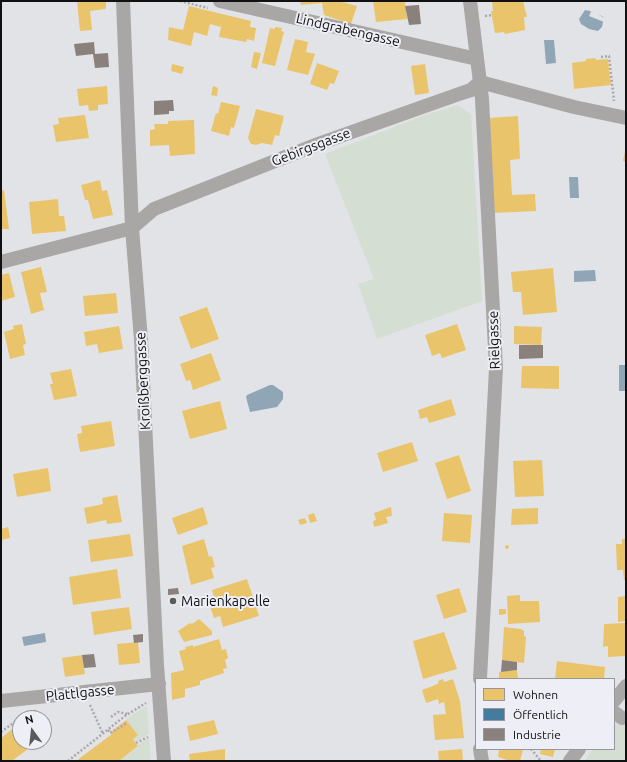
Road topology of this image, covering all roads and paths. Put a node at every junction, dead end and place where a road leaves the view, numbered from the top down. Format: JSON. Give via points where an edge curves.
{"nodes":[{"id":1,"x":123,"y":1,"type":"edge"},
{"id":2,"x":180,"y":1,"type":"edge"},
{"id":3,"x":470,"y":1,"type":"edge"},
{"id":4,"x":218,"y":5,"type":"edge"},
{"id":5,"x":601,"y":57,"type":"dead end"},
{"id":6,"x":476,"y":59,"type":"junction"},
{"id":7,"x":480,"y":82,"type":"junction"},
{"id":8,"x":613,"y":105,"type":"dead end"},
{"id":9,"x":626,"y":118,"type":"edge"},
{"id":10,"x":132,"y":228,"type":"junction"},
{"id":11,"x":1,"y":262,"type":"edge"},
{"id":12,"x":480,"y":678,"type":"edge"},
{"id":13,"x":159,"y":684,"type":"junction"},
{"id":14,"x":626,"y":686,"type":"edge"},
{"id":15,"x":88,"y":700,"type":"dead end"},
{"id":16,"x":615,"y":700,"type":"edge"},
{"id":17,"x":1,"y":701,"type":"edge"},
{"id":18,"x":148,"y":702,"type":"dead end"},
{"id":19,"x":129,"y":714,"type":"junction"},
{"id":20,"x":111,"y":716,"type":"dead end"},
{"id":21,"x":127,"y":723,"type":"dead end"},
{"id":22,"x":12,"y":724,"type":"edge"},
{"id":23,"x":108,"y":730,"type":"junction"},
{"id":24,"x":1,"y":732,"type":"edge"},
{"id":25,"x":103,"y":734,"type":"junction"},
{"id":26,"x":151,"y":736,"type":"dead end"},
{"id":27,"x":136,"y":743,"type":"dead end"},
{"id":28,"x":480,"y":750,"type":"edge"},
{"id":29,"x":532,"y":750,"type":"edge"},
{"id":30,"x":578,"y":750,"type":"edge"},
{"id":31,"x":68,"y":761,"type":"edge"},
{"id":32,"x":164,"y":761,"type":"edge"},
{"id":33,"x":482,"y":761,"type":"edge"},
{"id":34,"x":541,"y":761,"type":"edge"},
{"id":35,"x":570,"y":761,"type":"edge"}],
"edges":[{"from":1,"to":10,"type":"street","name":"Kroißberggasse"},
{"from":2,"to":4,"type":"path"},
{"from":3,"to":6,"type":"street","name":"Rielgasse"},
{"from":4,"to":6,"type":"street","name":"Lindgrabengasse"},
{"from":5,"to":8,"type":"path","via":[[609,56]]},
{"from":6,"to":7,"type":"street","name":"Rielgasse"},
{"from":7,"to":9,"type":"street"},
{"from":7,"to":10,"type":"street","name":"Gebirgsgasse","via":[[471,90],[318,144],[154,210]]},
{"from":7,"to":12,"type":"street","name":"Rielgasse","via":[[496,368]]},
{"from":10,"to":11,"type":"street","name":"Gebirgsgasse"},
{"from":10,"to":13,"type":"street","name":"Kroißberggasse","via":[[141,340]]},
{"from":13,"to":17,"type":"street","name":"Plattlgasse"},
{"from":13,"to":32,"type":"street","name":"Kroißberggasse"},
{"from":14,"to":16,"type":"street"},
{"from":15,"to":25,"type":"path"},
{"from":18,"to":19,"type":"path"},
{"from":19,"to":20,"type":"path","via":[[118,712]]},
{"from":19,"to":23,"type":"path"},
{"from":21,"to":23,"type":"path","via":[[110,734]]},
{"from":22,"to":24,"type":"path"},
{"from":23,"to":25,"type":"path"},
{"from":25,"to":31,"type":"path"},
{"from":26,"to":27,"type":"path"},
{"from":28,"to":33,"type":"street"},
{"from":29,"to":34,"type":"path"},
{"from":30,"to":35,"type":"street"}]}
